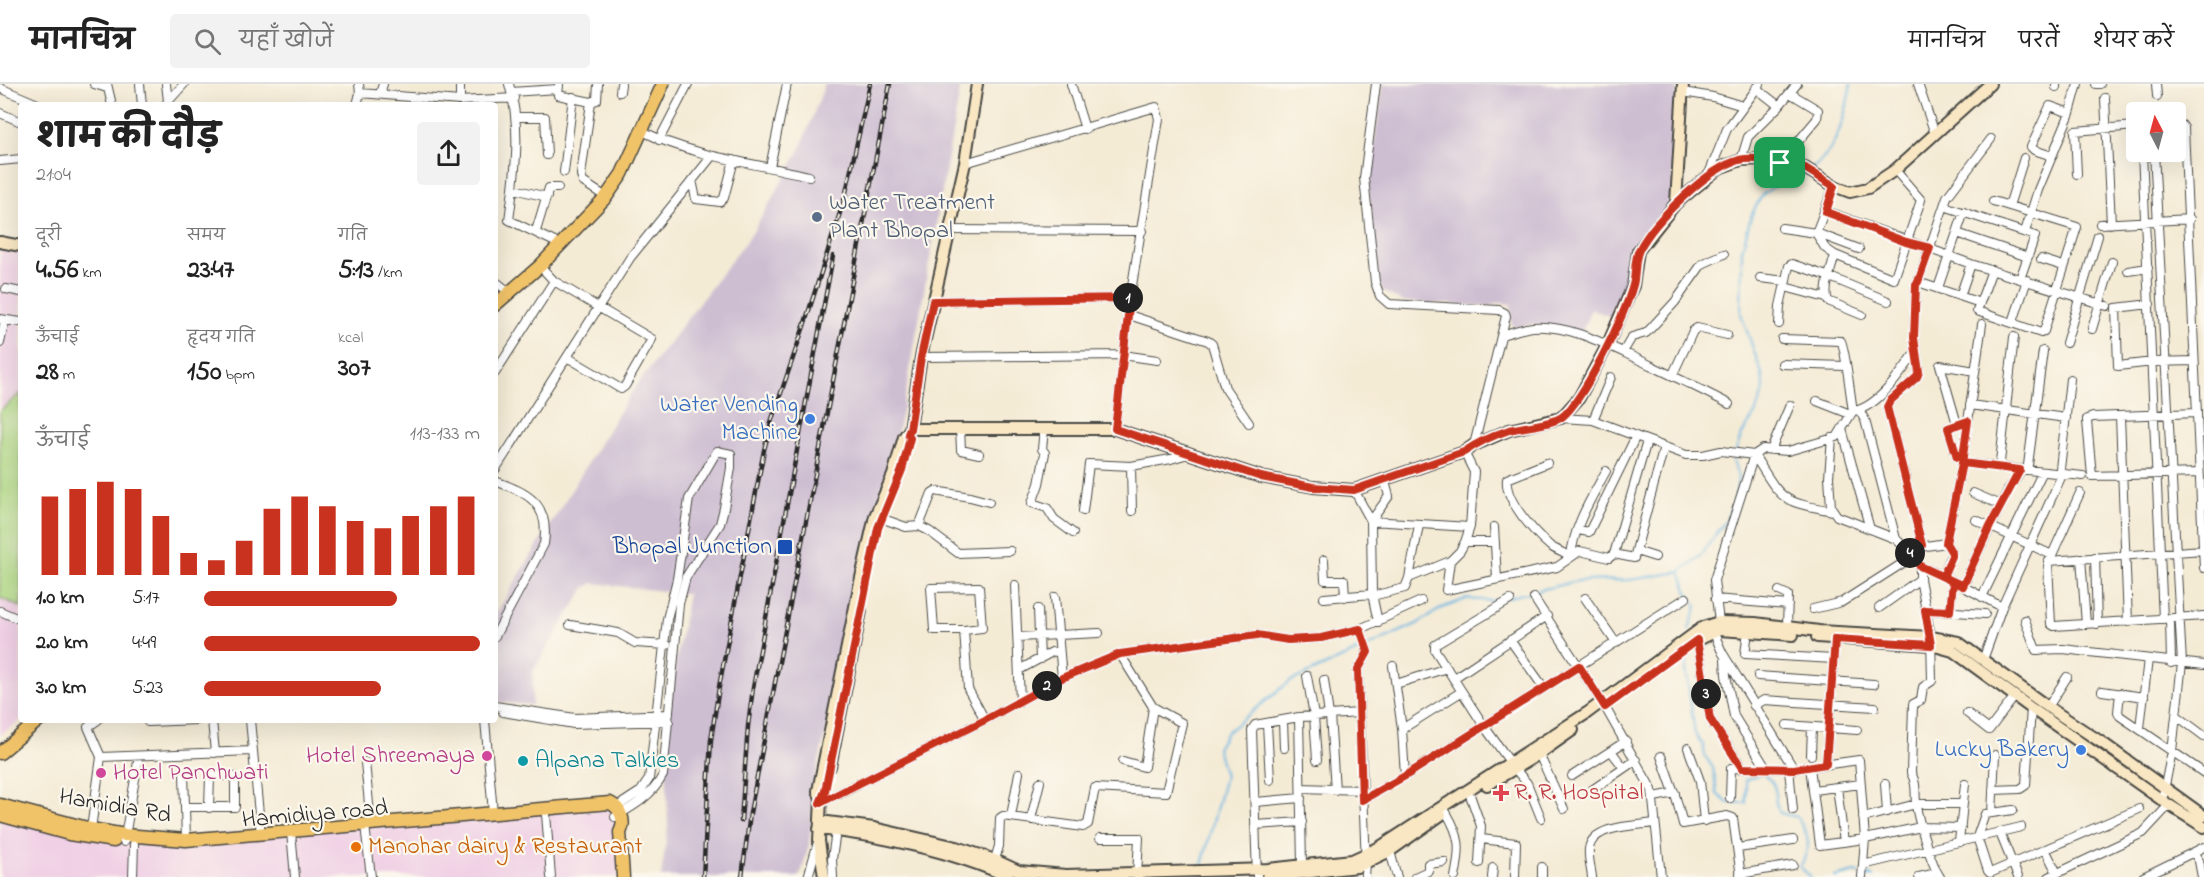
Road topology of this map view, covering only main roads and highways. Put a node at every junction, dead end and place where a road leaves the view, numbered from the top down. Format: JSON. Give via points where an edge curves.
{"nodes":[{"id":1,"x":663,"y":84,"type":"edge"},
{"id":2,"x":976,"y":84,"type":"edge"},
{"id":3,"x":1985,"y":86,"type":"edge"},
{"id":4,"x":1683,"y":88,"type":"edge"},
{"id":5,"x":1676,"y":203,"type":"junction"},
{"id":6,"x":0,"y":242,"type":"edge"},
{"id":7,"x":18,"y":245,"type":"edge"},
{"id":8,"x":0,"y":248,"type":"edge"},
{"id":9,"x":18,"y":251,"type":"edge"},
{"id":10,"x":498,"y":302,"type":"edge"},
{"id":11,"x":909,"y":431,"type":"junction"},
{"id":12,"x":1716,"y":626,"type":"junction"},
{"id":13,"x":1931,"y":641,"type":"junction"},
{"id":14,"x":2034,"y":704,"type":"junction"},
{"id":15,"x":1604,"y":705,"type":"junction"},
{"id":16,"x":35,"y":723,"type":"edge"},
{"id":17,"x":0,"y":753,"type":"edge"},
{"id":18,"x":1513,"y":766,"type":"junction"},
{"id":19,"x":2166,"y":798,"type":"junction"},
{"id":20,"x":0,"y":805,"type":"edge"},
{"id":21,"x":616,"y":812,"type":"junction"},
{"id":22,"x":0,"y":815,"type":"edge"},
{"id":23,"x":2204,"y":816,"type":"edge"},
{"id":24,"x":493,"y":817,"type":"junction"},
{"id":25,"x":2204,"y":827,"type":"edge"},
{"id":26,"x":819,"y":830,"type":"junction"},
{"id":27,"x":874,"y":833,"type":"junction"},
{"id":28,"x":291,"y":835,"type":"junction"},
{"id":29,"x":128,"y":840,"type":"junction"},
{"id":30,"x":1366,"y":859,"type":"junction"},
{"id":31,"x":994,"y":864,"type":"junction"},
{"id":32,"x":1257,"y":873,"type":"edge"},
{"id":33,"x":1137,"y":875,"type":"edge"},
{"id":34,"x":623,"y":877,"type":"edge"},
{"id":35,"x":824,"y":877,"type":"edge"},
{"id":36,"x":1009,"y":877,"type":"edge"},
{"id":37,"x":1267,"y":877,"type":"edge"}],
"edges":[{"from":1,"to":10,"type":"main road","via":[[622,174],[606,196],[561,246]]},
{"from":2,"to":11,"type":"main road","via":[[965,163],[921,357]]},
{"from":3,"to":5,"type":"main road","via":[[1895,170],[1868,188],[1850,192],[1805,168],[1762,159],[1740,160],[1719,168]]},
{"from":4,"to":5,"type":"main road"},
{"from":5,"to":11,"type":"main road","via":[[1638,251],[1633,286],[1608,344],[1579,398],[1561,418],[1509,430],[1464,452],[1354,490],[1261,477],[1115,429]]},
{"from":6,"to":7,"type":"main road"},
{"from":8,"to":9,"type":"main road"},
{"from":11,"to":26,"type":"main road","via":[[902,470],[878,517],[859,604],[854,655],[820,800]]},
{"from":12,"to":13,"type":"main road","via":[[1787,627]]},
{"from":12,"to":13,"type":"main road","via":[[1835,639]]},
{"from":12,"to":15,"type":"main road"},
{"from":12,"to":15,"type":"main road","via":[[1697,631]]},
{"from":13,"to":14,"type":"main road","via":[[1953,651],[2015,696]]},
{"from":13,"to":14,"type":"main road","via":[[1958,642]]},
{"from":14,"to":19,"type":"main road"},
{"from":14,"to":19,"type":"main road","via":[[2048,707],[2104,744]]},
{"from":15,"to":18,"type":"main road"},
{"from":15,"to":18,"type":"main road","via":[[1539,754]]},
{"from":16,"to":17,"type":"main road"},
{"from":18,"to":30,"type":"main road"},
{"from":18,"to":30,"type":"main road","via":[[1390,851]]},
{"from":19,"to":23,"type":"main road"},
{"from":19,"to":25,"type":"main road"},
{"from":20,"to":29,"type":"main road","name":"Hamidia Rd"},
{"from":21,"to":24,"type":"main road","name":"Hamidiya road","via":[[603,809]]},
{"from":21,"to":24,"type":"main road","via":[[610,803],[604,802]]},
{"from":21,"to":34,"type":"main road"},
{"from":22,"to":29,"type":"main road","name":"Hamidiya road","via":[[69,834]]},
{"from":24,"to":28,"type":"main road","name":"Hamidiya road"},
{"from":26,"to":27,"type":"main road"},
{"from":26,"to":27,"type":"main road"},
{"from":26,"to":35,"type":"main road"},
{"from":27,"to":31,"type":"main road"},
{"from":28,"to":29,"type":"main road","name":"Hamidia Rd"},
{"from":28,"to":29,"type":"main road","name":"Hamidiya road","via":[[179,845]]},
{"from":30,"to":32,"type":"main road"},
{"from":30,"to":37,"type":"main road","via":[[1344,869]]},
{"from":31,"to":33,"type":"main road","via":[[1029,873]]},
{"from":31,"to":36,"type":"main road"},
{"from":32,"to":33,"type":"main road"}]}
